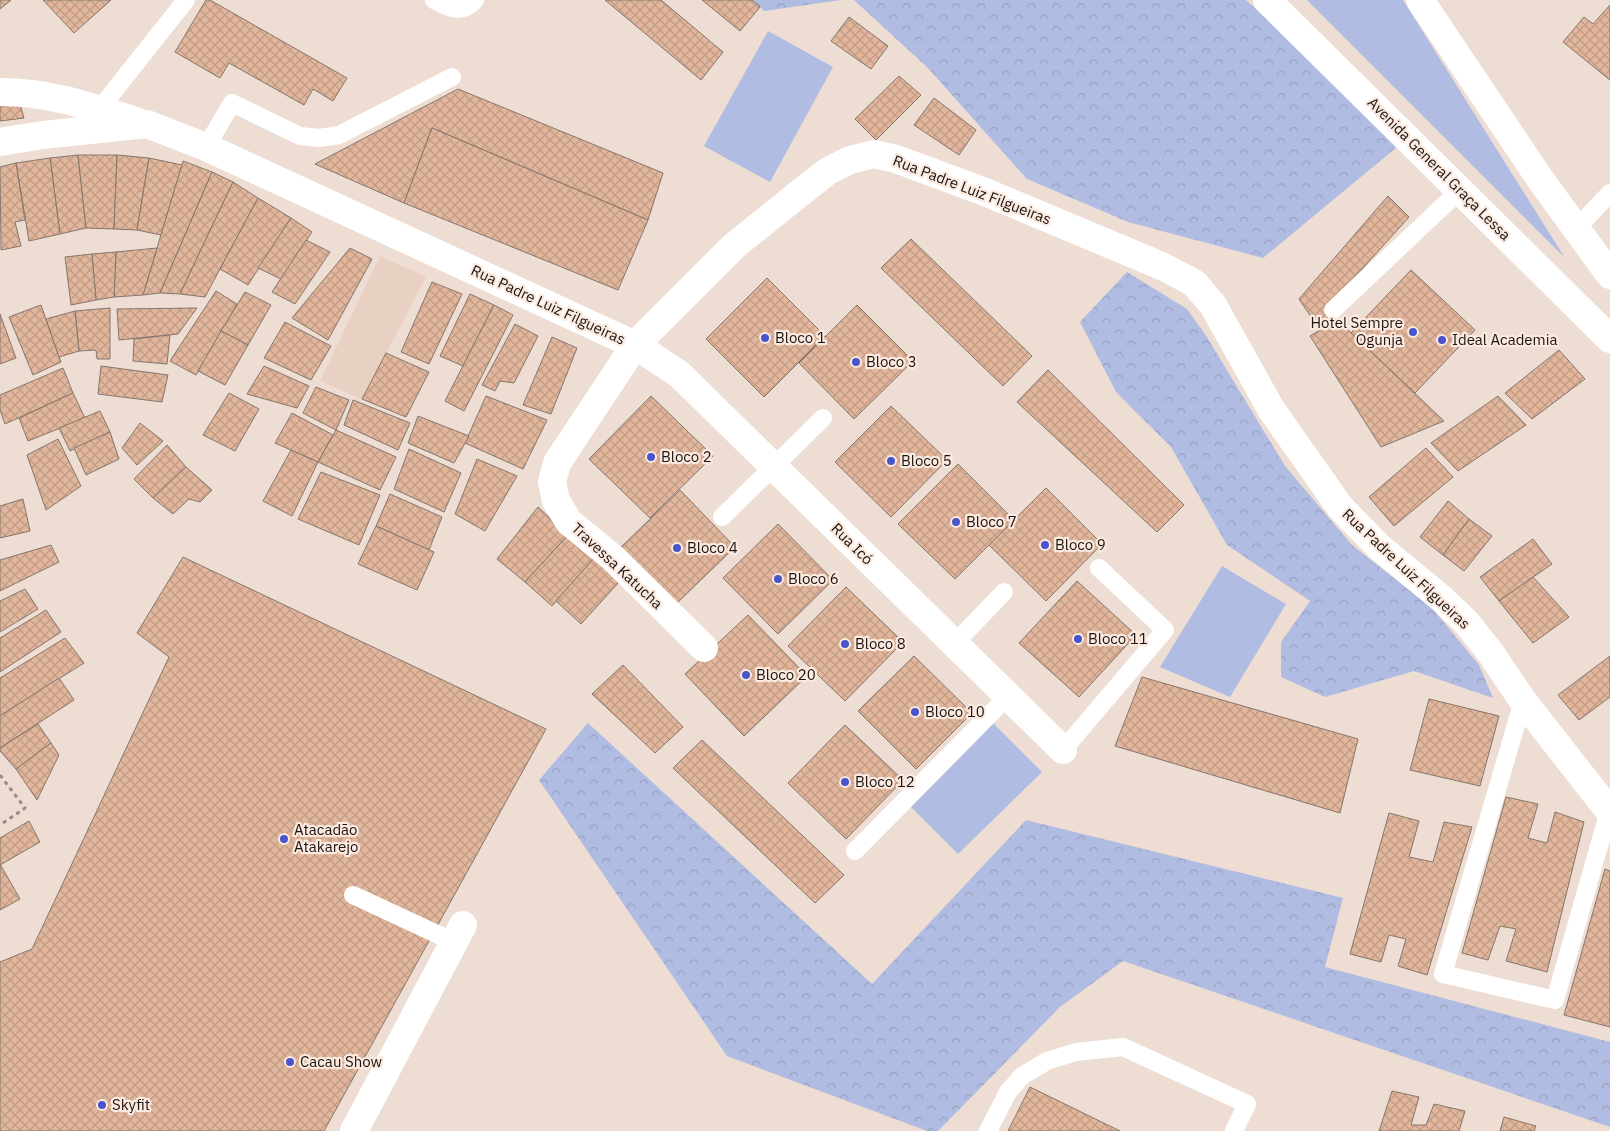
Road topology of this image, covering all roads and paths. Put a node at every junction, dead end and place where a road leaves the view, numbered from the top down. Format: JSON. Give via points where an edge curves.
{"nodes":[{"id":1,"x":186,"y":0,"type":"edge"},
{"id":2,"x":434,"y":0,"type":"edge"},
{"id":3,"x":475,"y":0,"type":"edge"},
{"id":4,"x":1267,"y":0,"type":"edge"},
{"id":5,"x":1420,"y":0,"type":"edge"},
{"id":6,"x":452,"y":77,"type":"dead end"},
{"id":7,"x":0,"y":92,"type":"edge"},
{"id":8,"x":91,"y":120,"type":"junction"},
{"id":9,"x":0,"y":142,"type":"edge"},
{"id":10,"x":206,"y":148,"type":"junction"},
{"id":11,"x":1460,"y":190,"type":"junction"},
{"id":12,"x":1610,"y":193,"type":"edge"},
{"id":13,"x":1576,"y":230,"type":"junction"},
{"id":14,"x":1610,"y":275,"type":"edge"},
{"id":15,"x":1333,"y":310,"type":"dead end"},
{"id":16,"x":1610,"y":340,"type":"edge"},
{"id":17,"x":635,"y":345,"type":"junction"},
{"id":18,"x":823,"y":418,"type":"dead end"},
{"id":19,"x":774,"y":466,"type":"junction"},
{"id":20,"x":722,"y":517,"type":"dead end"},
{"id":21,"x":1099,"y":568,"type":"dead end"},
{"id":22,"x":1004,"y":592,"type":"dead end"},
{"id":23,"x":954,"y":644,"type":"junction"},
{"id":24,"x":704,"y":648,"type":"dead end"},
{"id":25,"x":1007,"y":697,"type":"junction"},
{"id":26,"x":1523,"y":701,"type":"junction"},
{"id":27,"x":1063,"y":750,"type":"joint"},
{"id":28,"x":0,"y":775,"type":"edge"},
{"id":29,"x":1609,"y":811,"type":"edge"},
{"id":30,"x":0,"y":825,"type":"edge"},
{"id":31,"x":855,"y":851,"type":"dead end"},
{"id":32,"x":354,"y":895,"type":"dead end"},
{"id":33,"x":458,"y":933,"type":"joint"},
{"id":34,"x":355,"y":1131,"type":"edge"},
{"id":35,"x":988,"y":1131,"type":"edge"},
{"id":36,"x":1234,"y":1131,"type":"edge"}],
"edges":[{"from":1,"to":8,"type":"lane"},
{"from":2,"to":3,"type":"lane","via":[[461,10]]},
{"from":4,"to":11,"type":"street","name":"Avenida General Graça Lessa"},
{"from":5,"to":13,"type":"street"},
{"from":6,"to":10,"type":"lane","via":[[339,135],[319,138],[300,136],[232,103]]},
{"from":7,"to":8,"type":"street","via":[[52,96]]},
{"from":8,"to":9,"type":"street","name":"Rua Padre Luiz Filgueiras"},
{"from":8,"to":10,"type":"street","name":"Rua Padre Luiz Filgueiras","via":[[147,124]]},
{"from":10,"to":17,"type":"street","name":"Rua Padre Luiz Filgueiras"},
{"from":11,"to":15,"type":"lane"},
{"from":11,"to":16,"type":"street","name":"Avenida General Graça Lessa"},
{"from":12,"to":13,"type":"lane"},
{"from":13,"to":14,"type":"street"},
{"from":17,"to":19,"type":"street","name":"Rua Icó","via":[[679,374]]},
{"from":17,"to":24,"type":"street","name":"Travessa Katucha","via":[[557,463],[552,482],[556,502],[569,522],[613,558]]},
{"from":17,"to":26,"type":"street","name":"Rua Padre Luiz Filgueiras","via":[[734,246],[821,176],[850,160],[874,154],[896,159],[985,192],[1194,283],[1214,305],[1271,409],[1340,507],[1379,547],[1466,622]]},
{"from":18,"to":19,"type":"lane"},
{"from":19,"to":20,"type":"lane"},
{"from":19,"to":23,"type":"street","name":"Rua Icó"},
{"from":21,"to":27,"type":"lane","via":[[1165,630]]},
{"from":22,"to":23,"type":"lane"},
{"from":23,"to":25,"type":"street","name":"Rua Icó"},
{"from":25,"to":27,"type":"street","name":"Rua Icó"},
{"from":25,"to":31,"type":"lane"},
{"from":26,"to":29,"type":"street","name":"Rua Padre Luiz Filgueiras"},
{"from":26,"to":29,"type":"lane","via":[[1443,974],[1555,1000]]},
{"from":28,"to":30,"type":"path","via":[[25,808]]},
{"from":32,"to":33,"type":"lane"},
{"from":33,"to":34,"type":"street"},
{"from":35,"to":36,"type":"lane","via":[[1008,1092],[1022,1076],[1047,1061],[1076,1052],[1123,1047],[1247,1104]]}]}
